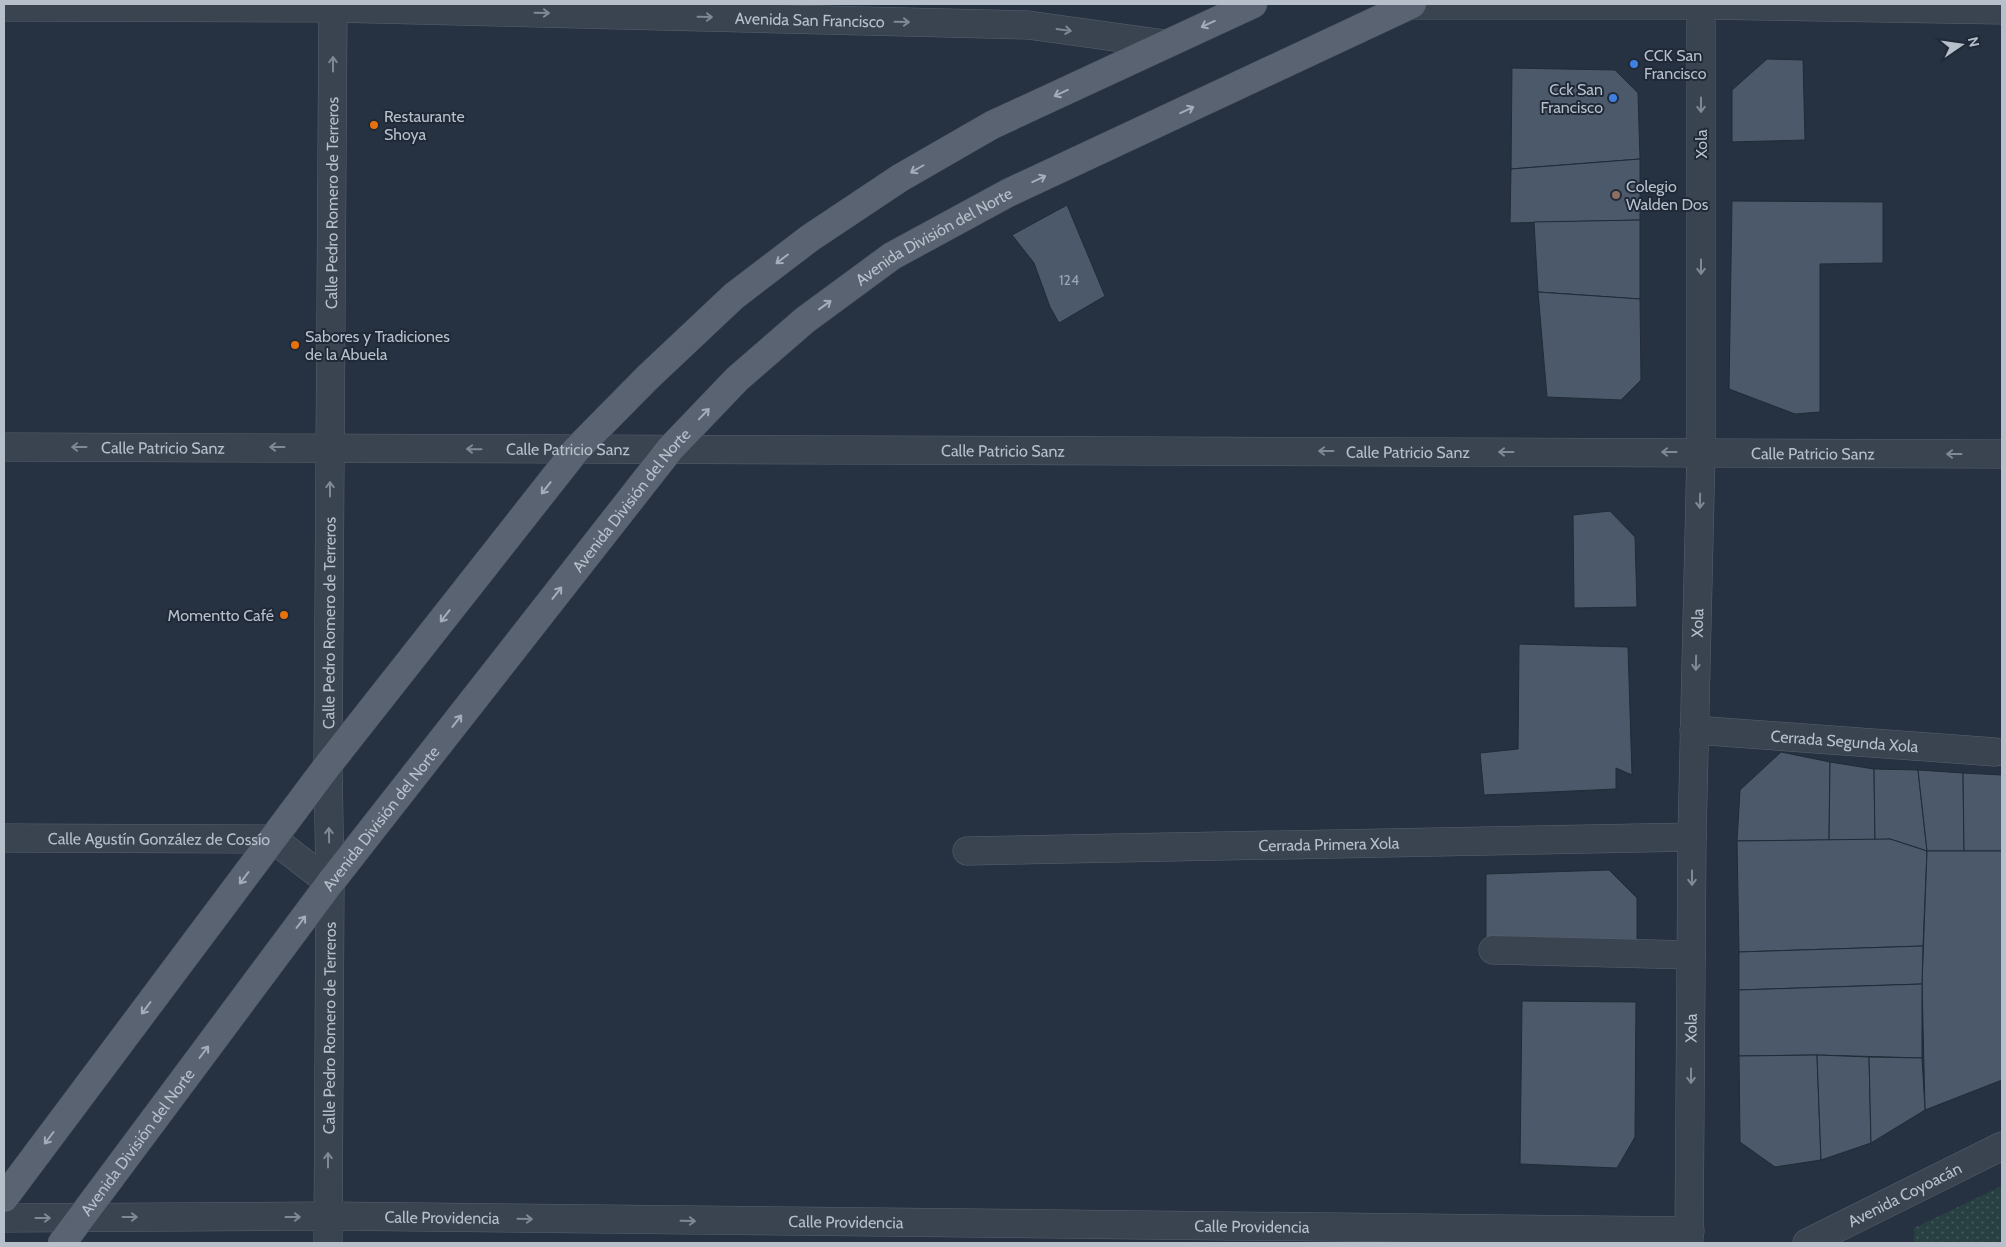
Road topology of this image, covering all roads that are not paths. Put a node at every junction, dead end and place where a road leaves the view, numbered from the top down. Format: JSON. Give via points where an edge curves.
{"nodes":[{"id":1,"x":1252,"y":4,"type":"edge"},
{"id":2,"x":1411,"y":4,"type":"edge"},
{"id":3,"x":1701,"y":4,"type":"edge"},
{"id":4,"x":333,"y":6,"type":"edge"},
{"id":5,"x":4,"y":7,"type":"edge"},
{"id":6,"x":2002,"y":10,"type":"edge"},
{"id":7,"x":1165,"y":44,"type":"junction"},
{"id":8,"x":4,"y":446,"type":"edge"},
{"id":9,"x":330,"y":447,"type":"junction"},
{"id":10,"x":670,"y":449,"type":"junction"},
{"id":11,"x":576,"y":450,"type":"junction"},
{"id":12,"x":1701,"y":452,"type":"junction"},
{"id":13,"x":2002,"y":454,"type":"edge"},
{"id":14,"x":1694,"y":730,"type":"junction"},
{"id":15,"x":1995,"y":752,"type":"dead end"},
{"id":16,"x":328,"y":765,"type":"junction"},
{"id":17,"x":1692,"y":837,"type":"junction"},
{"id":18,"x":4,"y":838,"type":"edge"},
{"id":19,"x":273,"y":839,"type":"junction"},
{"id":20,"x":967,"y":850,"type":"dead end"},
{"id":21,"x":330,"y":883,"type":"junction"},
{"id":22,"x":1493,"y":950,"type":"dead end"},
{"id":23,"x":1691,"y":955,"type":"junction"},
{"id":24,"x":2002,"y":1146,"type":"edge"},
{"id":25,"x":4,"y":1198,"type":"edge"},
{"id":26,"x":328,"y":1216,"type":"junction"},
{"id":27,"x":4,"y":1218,"type":"edge"},
{"id":28,"x":81,"y":1218,"type":"junction"},
{"id":29,"x":1476,"y":1237,"type":"edge"},
{"id":30,"x":1690,"y":1237,"type":"edge"},
{"id":31,"x":62,"y":1243,"type":"edge"},
{"id":32,"x":328,"y":1243,"type":"edge"},
{"id":33,"x":1807,"y":1243,"type":"edge"}],
"edges":[{"from":1,"to":7,"type":"main road","one_way":true},
{"from":2,"to":3,"type":"street"},
{"from":10,"to":2,"type":"main road","name":"Avenida División del Norte","one_way":true,"via":[[737,379],[805,320],[892,256],[1008,193]]},
{"from":3,"to":6,"type":"street"},
{"from":3,"to":12,"type":"street","name":"Xola","one_way":true},
{"from":4,"to":5,"type":"street","name":"Avenida San Francisco"},
{"from":4,"to":7,"type":"street","name":"Avenida San Francisco","one_way":true,"via":[[1028,25]]},
{"from":9,"to":4,"type":"street","name":"Calle Pedro Romero de Terreros","one_way":true},
{"from":7,"to":11,"type":"main road","one_way":true,"via":[[992,125],[900,178],[810,238],[734,296]]},
{"from":9,"to":8,"type":"street","name":"Calle Patricio Sanz","one_way":true},
{"from":11,"to":9,"type":"street","name":"Calle Patricio Sanz","one_way":true},
{"from":16,"to":9,"type":"street","name":"Calle Pedro Romero de Terreros","one_way":true},
{"from":10,"to":11,"type":"street","name":"Calle Patricio Sanz"},
{"from":12,"to":10,"type":"street","name":"Calle Patricio Sanz","one_way":true},
{"from":21,"to":10,"type":"main road","name":"Avenida División del Norte","one_way":true},
{"from":11,"to":16,"type":"main road","one_way":true},
{"from":13,"to":12,"type":"street","name":"Calle Patricio Sanz","one_way":true},
{"from":12,"to":14,"type":"street","name":"Xola","one_way":true},
{"from":14,"to":15,"type":"street","name":"Cerrada Segunda Xola"},
{"from":14,"to":17,"type":"street","name":"Xola"},
{"from":16,"to":19,"type":"main road"},
{"from":21,"to":16,"type":"street","name":"Calle Pedro Romero de Terreros","one_way":true},
{"from":17,"to":20,"type":"street","name":"Cerrada Primera Xola"},
{"from":17,"to":23,"type":"street","name":"Xola","one_way":true},
{"from":18,"to":19,"type":"street","name":"Calle Agustín González de Cossío"},
{"from":19,"to":21,"type":"street","name":"Calle Agustín González de Cossío"},
{"from":19,"to":25,"type":"main road","one_way":true},
{"from":26,"to":21,"type":"street","name":"Calle Pedro Romero de Terreros","one_way":true},
{"from":28,"to":21,"type":"main road","name":"Avenida División del Norte","one_way":true},
{"from":22,"to":23,"type":"street"},
{"from":23,"to":30,"type":"street","name":"Xola","one_way":true},
{"from":24,"to":33,"type":"street","name":"Avenida Coyoacán"},
{"from":28,"to":26,"type":"street","name":"Calle Providencia","one_way":true},
{"from":26,"to":29,"type":"street","name":"Calle Providencia","one_way":true},
{"from":26,"to":32,"type":"street","name":"Calle Pedro Romero de Terreros"},
{"from":27,"to":28,"type":"street","name":"Calle Providencia","one_way":true},
{"from":28,"to":31,"type":"main road","name":"Avenida División del Norte"},
{"from":29,"to":30,"type":"street","name":"Calle Providencia"}]}
